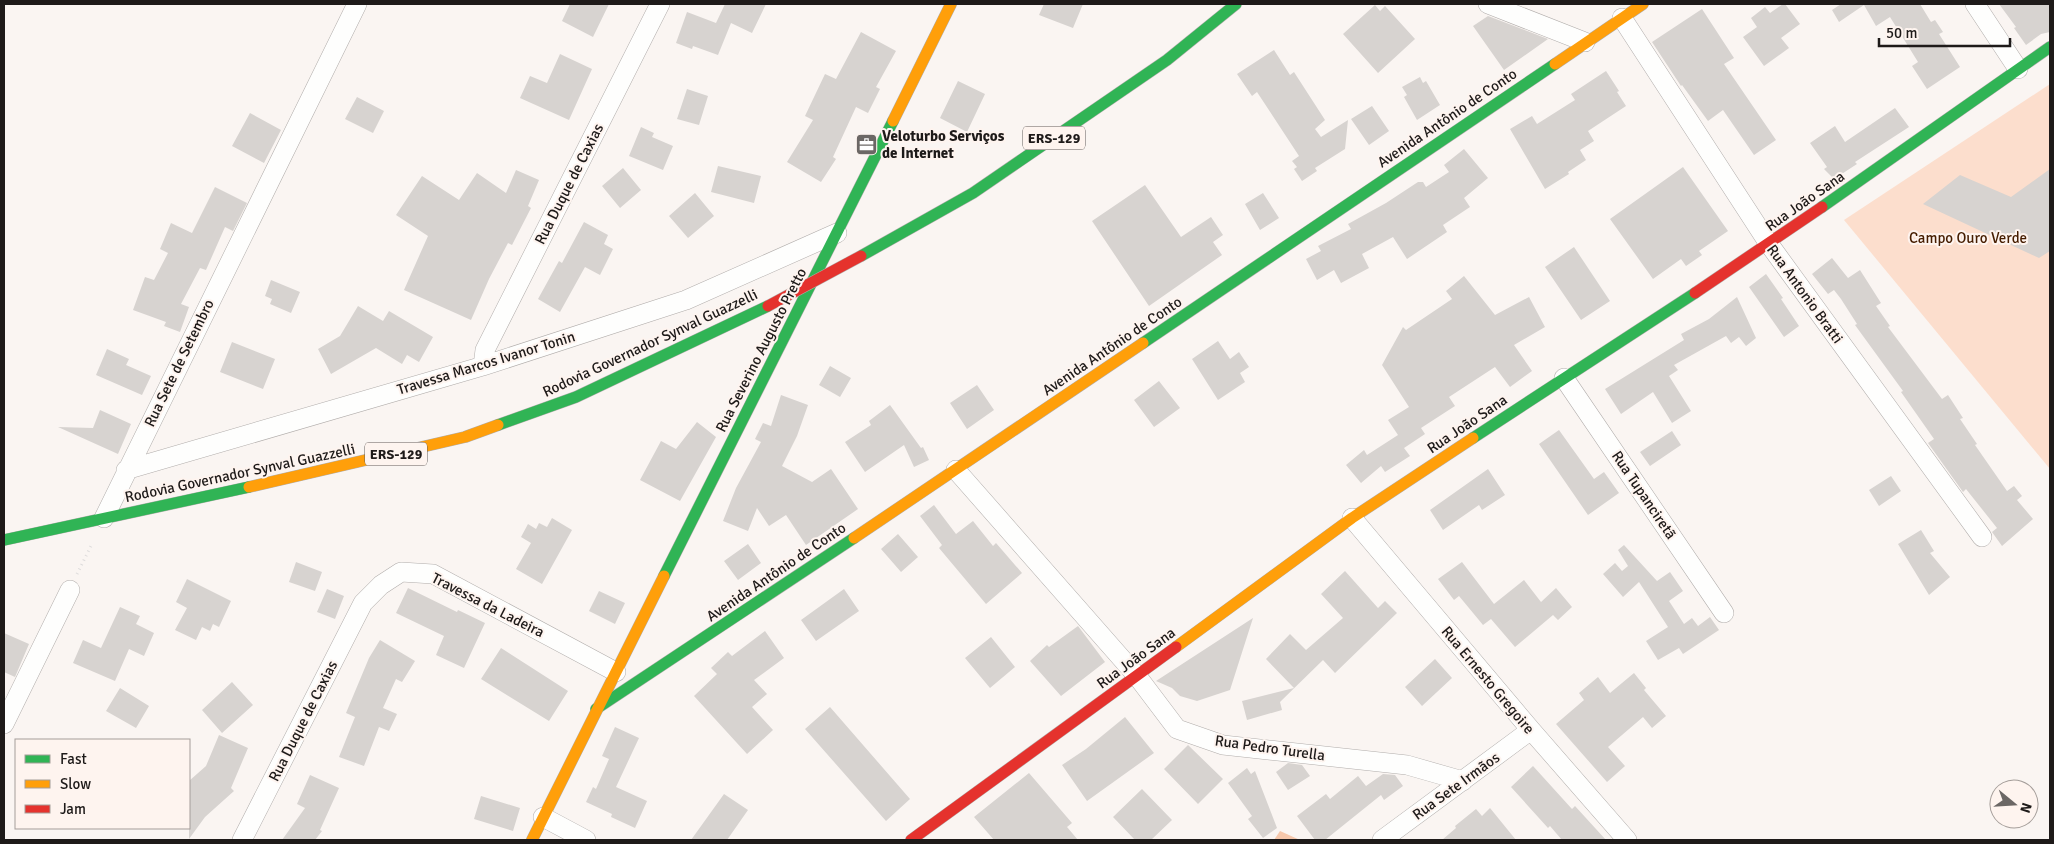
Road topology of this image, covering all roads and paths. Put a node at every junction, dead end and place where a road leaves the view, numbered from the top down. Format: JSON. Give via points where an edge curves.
{"nodes":[{"id":1,"x":357,"y":4,"type":"edge"},
{"id":2,"x":660,"y":4,"type":"edge"},
{"id":3,"x":951,"y":4,"type":"edge"},
{"id":4,"x":1236,"y":4,"type":"edge"},
{"id":5,"x":1488,"y":4,"type":"edge"},
{"id":6,"x":1643,"y":4,"type":"edge"},
{"id":7,"x":1975,"y":4,"type":"edge"},
{"id":8,"x":1622,"y":18,"type":"junction"},
{"id":9,"x":1585,"y":42,"type":"junction"},
{"id":10,"x":2050,"y":47,"type":"edge"},
{"id":11,"x":2018,"y":69,"type":"junction"},
{"id":12,"x":837,"y":233,"type":"junction"},
{"id":13,"x":1769,"y":244,"type":"junction"},
{"id":14,"x":483,"y":366,"type":"junction"},
{"id":15,"x":1564,"y":378,"type":"junction"},
{"id":16,"x":126,"y":470,"type":"junction"},
{"id":17,"x":956,"y":470,"type":"junction"},
{"id":18,"x":104,"y":518,"type":"junction"},
{"id":19,"x":1352,"y":518,"type":"junction"},
{"id":20,"x":1982,"y":537,"type":"dead end"},
{"id":21,"x":4,"y":540,"type":"edge"},
{"id":22,"x":70,"y":590,"type":"joint"},
{"id":23,"x":363,"y":603,"type":"joint"},
{"id":24,"x":1724,"y":613,"type":"dead end"},
{"id":25,"x":616,"y":672,"type":"junction"},
{"id":26,"x":1137,"y":676,"type":"junction"},
{"id":27,"x":596,"y":709,"type":"junction"},
{"id":28,"x":4,"y":724,"type":"edge"},
{"id":29,"x":1531,"y":730,"type":"junction"},
{"id":30,"x":1464,"y":781,"type":"junction"},
{"id":31,"x":543,"y":817,"type":"junction"},
{"id":32,"x":242,"y":840,"type":"edge"},
{"id":33,"x":532,"y":840,"type":"edge"},
{"id":34,"x":586,"y":840,"type":"edge"},
{"id":35,"x":911,"y":840,"type":"edge"},
{"id":36,"x":1382,"y":840,"type":"edge"},
{"id":37,"x":1627,"y":840,"type":"edge"}],
"edges":[{"from":1,"to":16,"type":"street","name":"Rua Sete de Setembro"},
{"from":2,"to":14,"type":"street","name":"Rua Duque de Caxias","via":[[485,350]]},
{"from":3,"to":12,"type":"street","name":"Rua Severino Augusto Pretto"},
{"from":4,"to":18,"type":"street","name":"Rodovia Governador Synval Guazzelli","number":"ERS-129","bridge":true,"via":[[1167,60],[981,188],[768,306],[576,397],[464,437]]},
{"from":5,"to":9,"type":"street"},
{"from":6,"to":8,"type":"street","name":"Avenida Antônio de Conto"},
{"from":7,"to":11,"type":"street"},
{"from":8,"to":9,"type":"street","name":"Avenida Antônio de Conto"},
{"from":8,"to":13,"type":"street","name":"Rua Antonio Bratti"},
{"from":9,"to":17,"type":"street","name":"Avenida Antônio de Conto"},
{"from":10,"to":11,"type":"street","name":"Rua João Sana"},
{"from":11,"to":13,"type":"street","name":"Rua João Sana"},
{"from":12,"to":14,"type":"street","name":"Travessa Marcos Ivanor Tonin","via":[[686,300]]},
{"from":12,"to":25,"type":"street","name":"Rua Severino Augusto Pretto"},
{"from":13,"to":15,"type":"street","name":"Rua João Sana"},
{"from":13,"to":20,"type":"street","name":"Rua Antonio Bratti"},
{"from":14,"to":16,"type":"street","name":"Travessa Marcos Ivanor Tonin"},
{"from":15,"to":19,"type":"street","name":"Rua João Sana"},
{"from":15,"to":24,"type":"street","name":"Rua Tupanciretã"},
{"from":16,"to":18,"type":"street","name":"Rua Sete de Setembro"},
{"from":17,"to":26,"type":"street","name":"Rua Pedro Turella"},
{"from":17,"to":27,"type":"street","name":"Avenida Antônio de Conto"},
{"from":18,"to":21,"type":"street","name":"Rodovia Governador Synval Guazzelli","number":"ERS-129"},
{"from":18,"to":22,"type":"path"},
{"from":19,"to":26,"type":"street","name":"Rua João Sana"},
{"from":19,"to":29,"type":"street","name":"Rua Ernesto Gregoire"},
{"from":22,"to":28,"type":"street"},
{"from":23,"to":25,"type":"street","name":"Travessa da Ladeira","via":[[381,584],[401,572],[432,574]]},
{"from":23,"to":32,"type":"street","name":"Rua Duque de Caxias"},
{"from":25,"to":27,"type":"street","name":"Rua Severino Augusto Pretto"},
{"from":26,"to":30,"type":"street","name":"Rua Pedro Turella","via":[[1177,729],[1223,745],[1407,765]]},
{"from":26,"to":35,"type":"street","name":"Rua João Sana"},
{"from":27,"to":31,"type":"street","name":"Rua Severino Augusto Pretto"},
{"from":29,"to":30,"type":"street","name":"Rua Sete Irmãos"},
{"from":29,"to":37,"type":"street","name":"Rua Ernesto Gregoire"},
{"from":30,"to":36,"type":"street","name":"Rua Sete Irmãos"},
{"from":31,"to":33,"type":"street","name":"Rua Severino Augusto Pretto"},
{"from":31,"to":34,"type":"street"}]}
